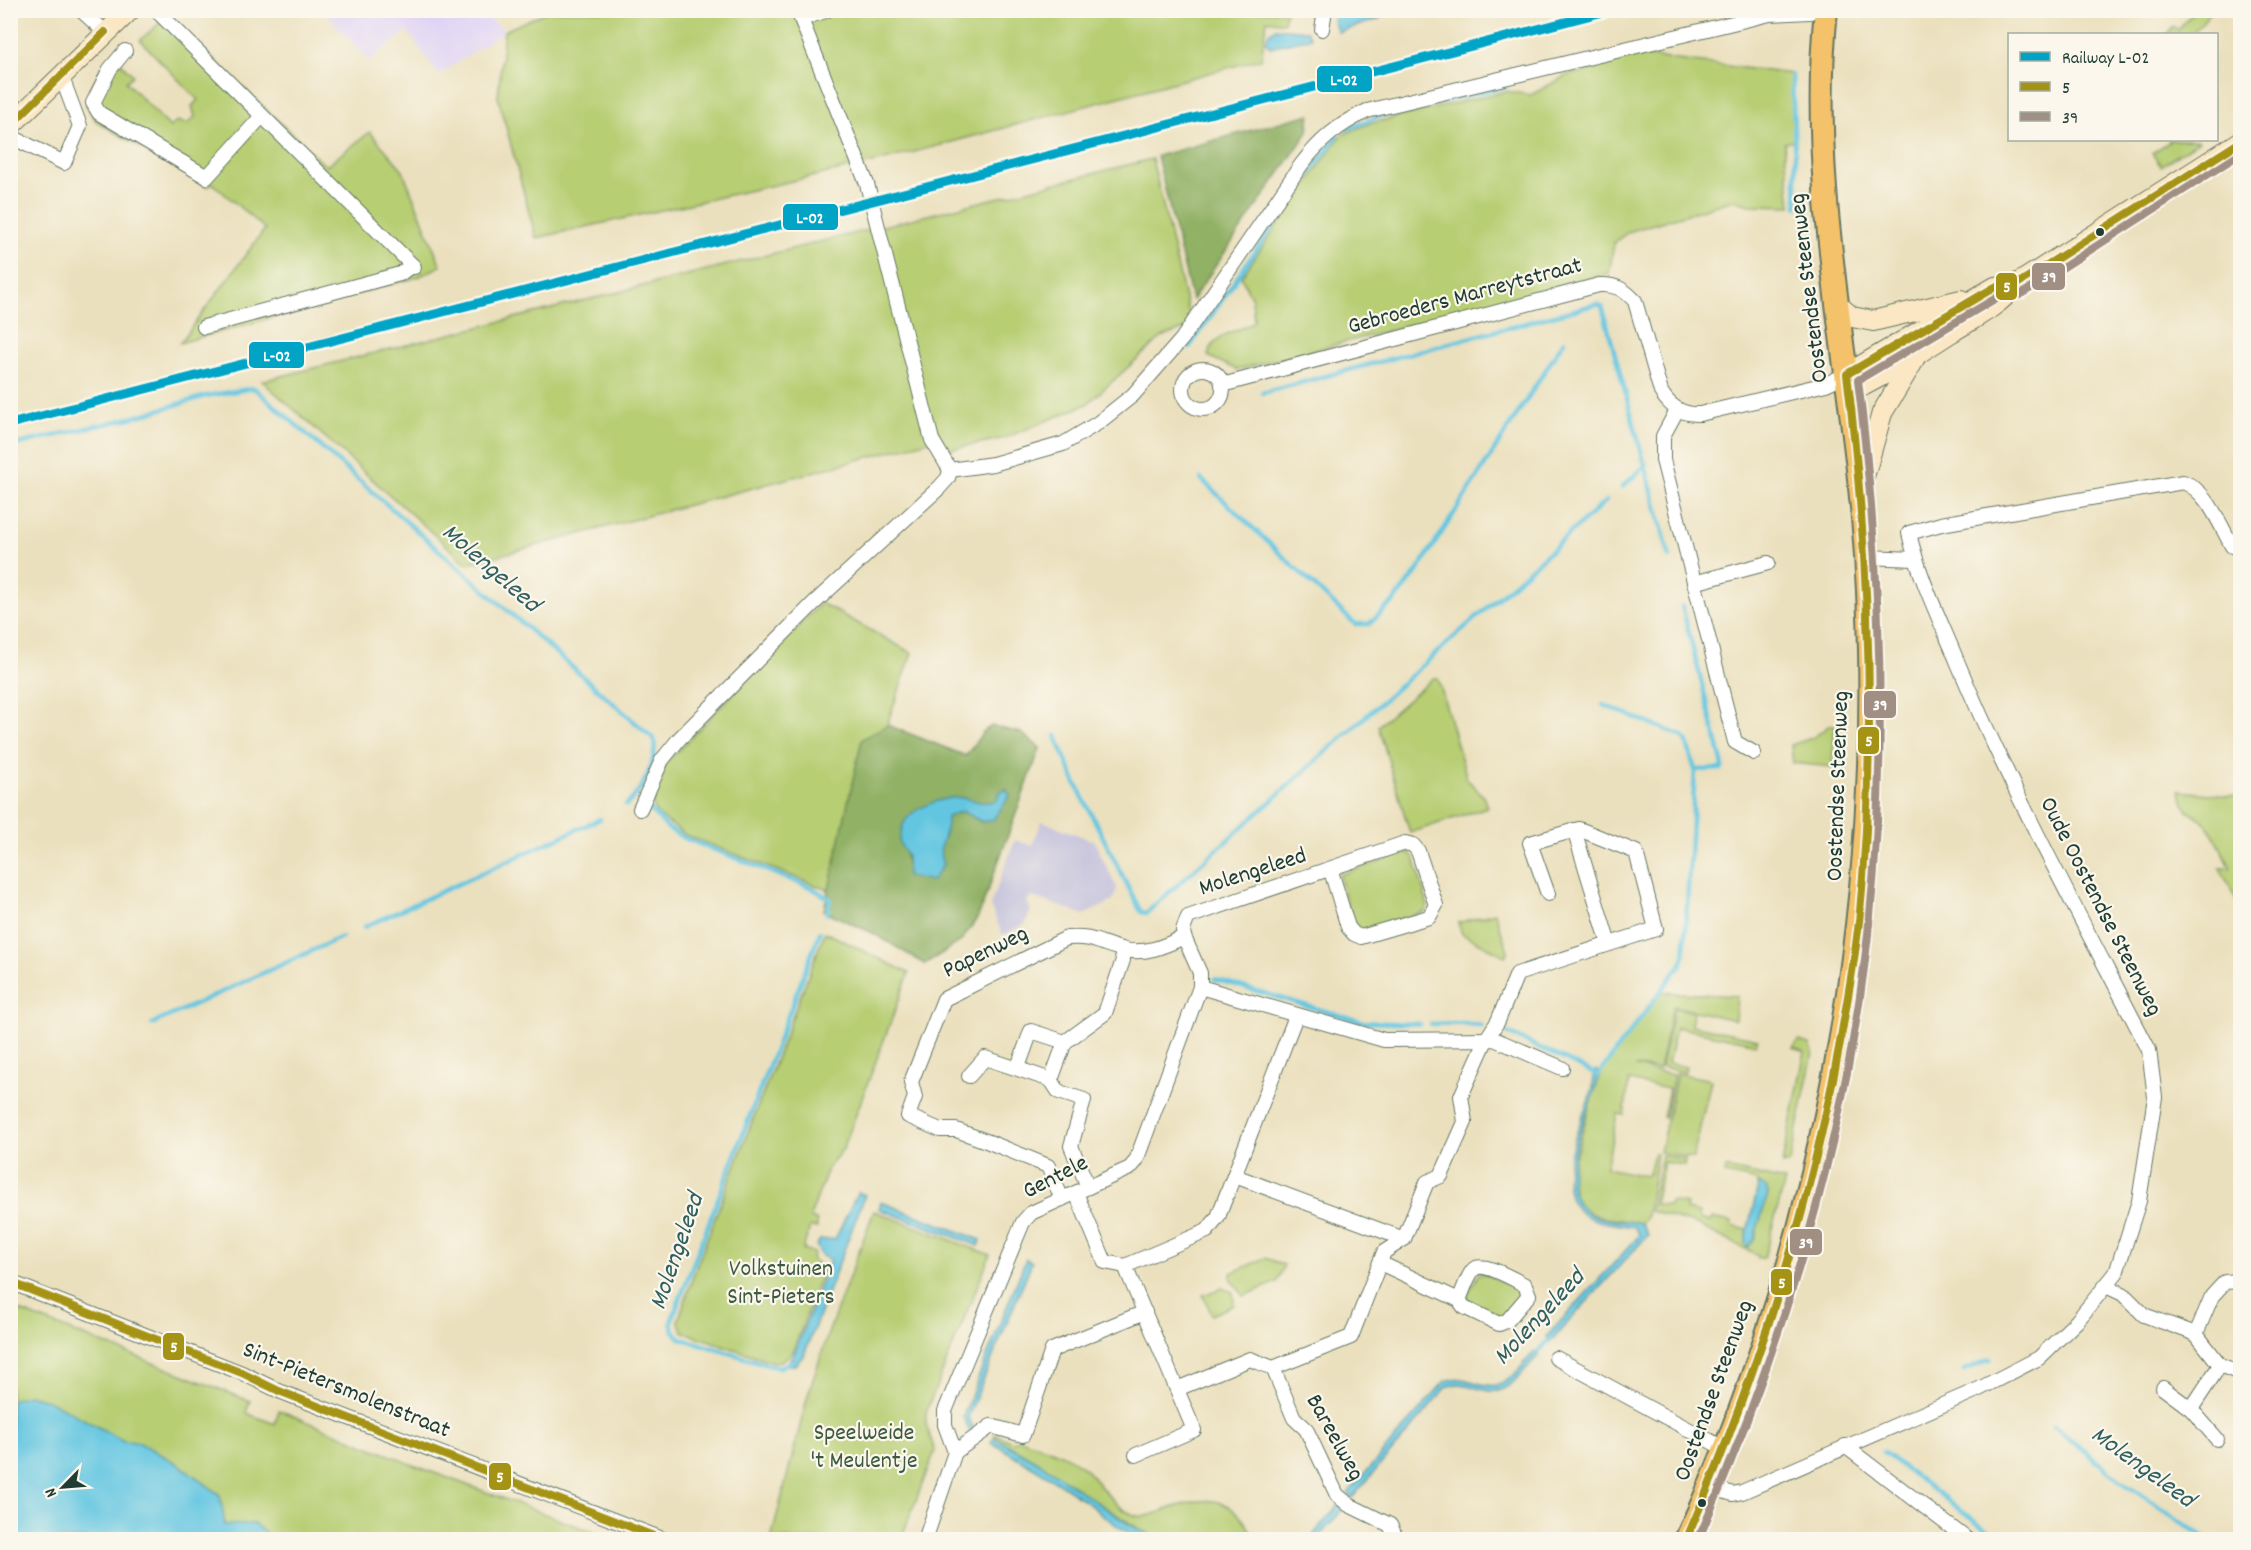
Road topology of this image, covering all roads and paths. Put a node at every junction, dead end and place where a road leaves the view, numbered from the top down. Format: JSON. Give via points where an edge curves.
{"nodes":[{"id":1,"x":81,"y":10,"type":"edge"},
{"id":2,"x":130,"y":10,"type":"edge"},
{"id":3,"x":828,"y":10,"type":"edge"},
{"id":4,"x":1325,"y":10,"type":"edge"},
{"id":5,"x":1818,"y":11,"type":"edge"},
{"id":6,"x":159,"y":12,"type":"dead end"},
{"id":7,"x":1322,"y":29,"type":"dead end"},
{"id":8,"x":119,"y":45,"type":"junction"},
{"id":9,"x":61,"y":75,"type":"junction"},
{"id":10,"x":262,"y":116,"type":"junction"},
{"id":11,"x":10,"y":126,"type":"edge"},
{"id":12,"x":10,"y":136,"type":"edge"},
{"id":13,"x":2241,"y":142,"type":"edge"},
{"id":14,"x":2014,"y":286,"type":"junction"},
{"id":15,"x":1981,"y":295,"type":"junction"},
{"id":16,"x":1838,"y":305,"type":"junction"},
{"id":17,"x":204,"y":327,"type":"dead end"},
{"id":18,"x":1919,"y":353,"type":"junction"},
{"id":19,"x":1848,"y":383,"type":"junction"},
{"id":20,"x":1222,"y":385,"type":"dead end"},
{"id":21,"x":1677,"y":410,"type":"junction"},
{"id":22,"x":950,"y":470,"type":"junction"},
{"id":23,"x":1860,"y":488,"type":"junction"},
{"id":24,"x":2241,"y":548,"type":"edge"},
{"id":25,"x":1866,"y":557,"type":"junction"},
{"id":26,"x":1915,"y":559,"type":"junction"},
{"id":27,"x":1768,"y":562,"type":"dead end"},
{"id":28,"x":1694,"y":583,"type":"junction"},
{"id":29,"x":1754,"y":753,"type":"dead end"},
{"id":30,"x":640,"y":810,"type":"dead end"},
{"id":31,"x":1574,"y":830,"type":"junction"},
{"id":32,"x":1331,"y":871,"type":"junction"},
{"id":33,"x":1548,"y":894,"type":"dead end"},
{"id":34,"x":1184,"y":937,"type":"junction"},
{"id":35,"x":1610,"y":944,"type":"junction"},
{"id":36,"x":1121,"y":949,"type":"junction"},
{"id":37,"x":1200,"y":987,"type":"junction"},
{"id":38,"x":1296,"y":1016,"type":"junction"},
{"id":39,"x":1487,"y":1038,"type":"junction"},
{"id":40,"x":1065,"y":1042,"type":"junction"},
{"id":41,"x":1018,"y":1068,"type":"junction"},
{"id":42,"x":1562,"y":1068,"type":"dead end"},
{"id":43,"x":969,"y":1076,"type":"dead end"},
{"id":44,"x":1051,"y":1080,"type":"junction"},
{"id":45,"x":1235,"y":1176,"type":"junction"},
{"id":46,"x":1082,"y":1190,"type":"junction"},
{"id":47,"x":1062,"y":1199,"type":"junction"},
{"id":48,"x":1404,"y":1239,"type":"junction"},
{"id":49,"x":1380,"y":1263,"type":"junction"},
{"id":50,"x":1125,"y":1266,"type":"junction"},
{"id":51,"x":2241,"y":1281,"type":"edge"},
{"id":52,"x":10,"y":1282,"type":"edge"},
{"id":53,"x":2106,"y":1286,"type":"junction"},
{"id":54,"x":1459,"y":1300,"type":"junction"},
{"id":55,"x":1145,"y":1312,"type":"junction"},
{"id":56,"x":2196,"y":1334,"type":"junction"},
{"id":57,"x":1556,"y":1358,"type":"dead end"},
{"id":58,"x":2220,"y":1365,"type":"junction"},
{"id":59,"x":1273,"y":1368,"type":"junction"},
{"id":60,"x":2241,"y":1372,"type":"edge"},
{"id":61,"x":2163,"y":1388,"type":"dead end"},
{"id":62,"x":1177,"y":1389,"type":"junction"},
{"id":63,"x":2191,"y":1409,"type":"junction"},
{"id":64,"x":2217,"y":1439,"type":"dead end"},
{"id":65,"x":1845,"y":1446,"type":"junction"},
{"id":66,"x":1725,"y":1449,"type":"junction"},
{"id":67,"x":956,"y":1452,"type":"junction"},
{"id":68,"x":1136,"y":1455,"type":"dead end"},
{"id":69,"x":1709,"y":1487,"type":"junction"},
{"id":70,"x":665,"y":1539,"type":"edge"},
{"id":71,"x":925,"y":1539,"type":"edge"},
{"id":72,"x":1397,"y":1539,"type":"edge"},
{"id":73,"x":1686,"y":1539,"type":"edge"},
{"id":74,"x":1968,"y":1539,"type":"edge"}],
"edges":[{"from":1,"to":8,"type":"street"},
{"from":2,"to":8,"type":"main road"},
{"from":3,"to":22,"type":"street","via":[[801,18],[867,184],[932,440]]},
{"from":4,"to":7,"type":"street"},
{"from":5,"to":16,"type":"main road","name":"Oostendse Steenweg","via":[[1825,194]]},
{"from":5,"to":22,"type":"street","via":[[1770,14],[1561,63],[1367,111],[1342,123],[1321,139],[1301,165],[1182,339],[1133,395],[1063,444],[993,464]]},
{"from":6,"to":10,"type":"street"},
{"from":8,"to":9,"type":"main road"},
{"from":8,"to":10,"type":"street","via":[[93,103],[99,113],[207,177]]},
{"from":9,"to":11,"type":"main road"},
{"from":9,"to":12,"type":"street","via":[[80,126],[64,162]]},
{"from":10,"to":17,"type":"street","via":[[413,266],[400,274]]},
{"from":13,"to":14,"type":"main road"},
{"from":14,"to":15,"type":"main road","via":[[1995,287]]},
{"from":14,"to":18,"type":"main road","via":[[2004,299]]},
{"from":15,"to":16,"type":"main road","via":[[1873,321],[1852,317]]},
{"from":15,"to":19,"type":"main road"},
{"from":16,"to":19,"type":"main road","name":"Oostendse Steenweg"},
{"from":18,"to":19,"type":"main road"},
{"from":18,"to":23,"type":"main road","via":[[1886,405]]},
{"from":19,"to":21,"type":"street","via":[[1826,384],[1700,414]]},
{"from":19,"to":23,"type":"main road","name":"Oostendse Steenweg"},
{"from":20,"to":21,"type":"street","name":"Gebroeders Marreytstraat","via":[[1610,285],[1627,292],[1635,301],[1659,386]]},
{"from":21,"to":28,"type":"street","via":[[1663,436],[1663,460]]},
{"from":22,"to":30,"type":"street","via":[[939,488],[813,604],[679,740],[662,760]]},
{"from":23,"to":25,"type":"main road","name":"Oostendse Steenweg"},
{"from":24,"to":26,"type":"street","name":"Oude Oostendse Steenweg","via":[[2232,546],[2202,495],[2183,482],[1909,533]]},
{"from":25,"to":26,"type":"street"},
{"from":25,"to":66,"type":"main road","name":"Oostendse Steenweg","via":[[1869,801],[1860,915],[1833,1089],[1778,1299]]},
{"from":26,"to":53,"type":"street","name":"Oude Oostendse Steenweg","via":[[2017,794],[2149,1050],[2155,1097],[2139,1200],[2116,1273]]},
{"from":27,"to":28,"type":"street"},
{"from":28,"to":29,"type":"street","via":[[1735,742]]},
{"from":31,"to":33,"type":"street","via":[[1530,843]]},
{"from":31,"to":35,"type":"street"},
{"from":31,"to":35,"type":"street","via":[[1636,852],[1656,929]]},
{"from":32,"to":32,"type":"street","name":"Molengeleed","via":[[1405,843],[1413,845],[1436,905],[1434,912],[1362,937],[1354,934],[1348,927]]},
{"from":32,"to":34,"type":"street","name":"Molengeleed","via":[[1188,917]]},
{"from":34,"to":36,"type":"street","name":"Papenweg","via":[[1160,948]]},
{"from":34,"to":37,"type":"street","via":[[1200,973]]},
{"from":35,"to":39,"type":"street","via":[[1517,974]]},
{"from":36,"to":40,"type":"street","via":[[1123,960],[1105,1013]]},
{"from":36,"to":47,"type":"street","name":"Papenweg","via":[[1088,936],[1067,938],[944,999],[911,1082],[915,1097],[908,1116],[1048,1166]]},
{"from":37,"to":38,"type":"street"},
{"from":37,"to":46,"type":"street","name":"Gentele","via":[[1136,1161],[1130,1168]]},
{"from":38,"to":39,"type":"street","via":[[1384,1040]]},
{"from":38,"to":45,"type":"street"},
{"from":39,"to":42,"type":"street"},
{"from":39,"to":48,"type":"street","via":[[1461,1096],[1465,1122],[1441,1176],[1427,1182]]},
{"from":40,"to":41,"type":"street","via":[[1031,1031]]},
{"from":40,"to":44,"type":"street"},
{"from":41,"to":43,"type":"street","via":[[985,1058]]},
{"from":41,"to":44,"type":"street"},
{"from":44,"to":46,"type":"street","via":[[1059,1092],[1084,1100],[1071,1146]]},
{"from":45,"to":48,"type":"street"},
{"from":45,"to":50,"type":"street","via":[[1218,1217],[1207,1231]]},
{"from":46,"to":47,"type":"street","name":"Gentele"},
{"from":46,"to":50,"type":"street","via":[[1105,1262]]},
{"from":47,"to":67,"type":"street","name":"Gentele","via":[[1031,1213],[1023,1222],[945,1411],[945,1425]]},
{"from":48,"to":49,"type":"street","via":[[1384,1252]]},
{"from":49,"to":54,"type":"street"},
{"from":49,"to":59,"type":"street","via":[[1351,1337]]},
{"from":50,"to":55,"type":"street"},
{"from":51,"to":56,"type":"street","via":[[2225,1282],[2212,1296]]},
{"from":52,"to":70,"type":"street","name":"Sint-Pietersmolenstraat","via":[[279,1391]]},
{"from":53,"to":56,"type":"street","via":[[2123,1294],[2144,1315]]},
{"from":53,"to":65,"type":"street","name":"Oude Oostendse Steenweg","via":[[2077,1322],[2039,1358],[1977,1390]]},
{"from":54,"to":54,"type":"street","via":[[1464,1307],[1503,1323],[1529,1295],[1525,1285],[1478,1266]]},
{"from":55,"to":62,"type":"street"},
{"from":55,"to":67,"type":"street","via":[[1052,1350],[1023,1435],[991,1426]]},
{"from":56,"to":58,"type":"street"},
{"from":57,"to":66,"type":"street"},
{"from":58,"to":60,"type":"street"},
{"from":58,"to":63,"type":"street"},
{"from":59,"to":62,"type":"street","via":[[1250,1359]]},
{"from":59,"to":72,"type":"street","name":"Bareelweg","via":[[1294,1418],[1306,1429],[1336,1495],[1390,1525]]},
{"from":61,"to":63,"type":"street"},
{"from":62,"to":68,"type":"street","via":[[1194,1430]]},
{"from":63,"to":64,"type":"street"},
{"from":65,"to":69,"type":"street","name":"Oude Oostendse Steenweg","via":[[1742,1492],[1733,1494]]},
{"from":65,"to":74,"type":"street"},
{"from":66,"to":69,"type":"main road","name":"Oostendse Steenweg"},
{"from":67,"to":71,"type":"street"},
{"from":69,"to":73,"type":"main road","name":"Oostendse Steenweg"}]}
